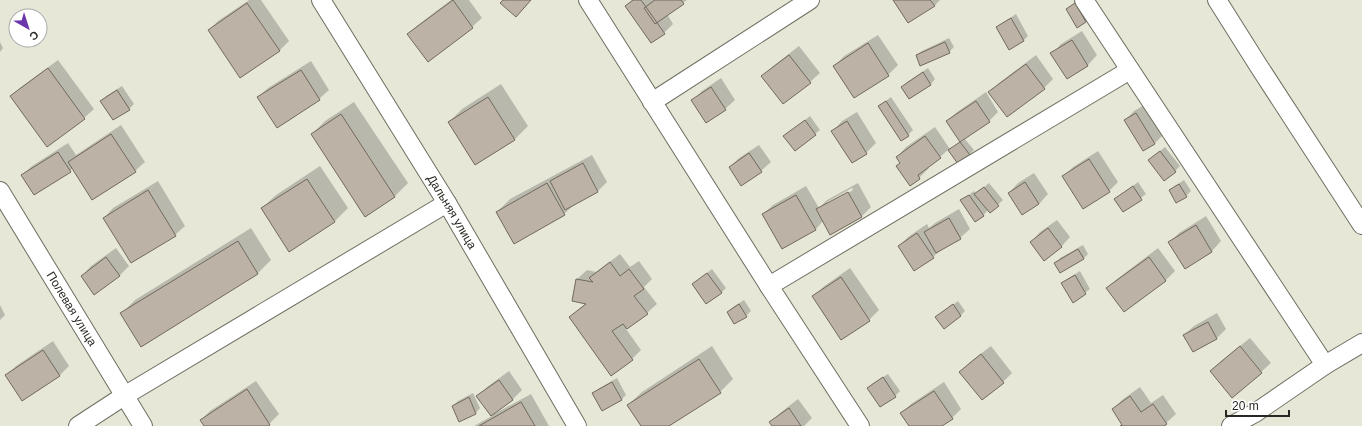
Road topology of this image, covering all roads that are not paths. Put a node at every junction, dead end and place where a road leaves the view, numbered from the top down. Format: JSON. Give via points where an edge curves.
{"nodes":[{"id":1,"x":321,"y":0,"type":"edge"},
{"id":2,"x":588,"y":0,"type":"edge"},
{"id":3,"x":810,"y":0,"type":"edge"},
{"id":4,"x":1084,"y":0,"type":"edge"},
{"id":5,"x":1217,"y":0,"type":"edge"},
{"id":6,"x":1130,"y":70,"type":"junction"},
{"id":7,"x":652,"y":102,"type":"junction"},
{"id":8,"x":0,"y":191,"type":"edge"},
{"id":9,"x":447,"y":203,"type":"junction"},
{"id":10,"x":1362,"y":225,"type":"edge"},
{"id":11,"x":769,"y":286,"type":"junction"},
{"id":12,"x":1362,"y":343,"type":"edge"},
{"id":13,"x":1325,"y":365,"type":"junction"},
{"id":14,"x":124,"y":396,"type":"junction"},
{"id":15,"x":1255,"y":420,"type":"edge"},
{"id":16,"x":78,"y":426,"type":"edge"},
{"id":17,"x":143,"y":426,"type":"edge"},
{"id":18,"x":577,"y":426,"type":"edge"},
{"id":19,"x":860,"y":426,"type":"edge"},
{"id":20,"x":1232,"y":426,"type":"edge"}],
"edges":[{"from":1,"to":9,"type":"street","name":"Дальняя улица"},
{"from":2,"to":7,"type":"street"},
{"from":3,"to":7,"type":"street"},
{"from":4,"to":6,"type":"street"},
{"from":5,"to":10,"type":"street"},
{"from":6,"to":11,"type":"street"},
{"from":6,"to":13,"type":"street"},
{"from":7,"to":11,"type":"street"},
{"from":8,"to":14,"type":"street","name":"Полевая улица"},
{"from":9,"to":14,"type":"street"},
{"from":9,"to":18,"type":"street","name":"Дальняя улица"},
{"from":11,"to":19,"type":"street"},
{"from":12,"to":13,"type":"street"},
{"from":13,"to":15,"type":"street"},
{"from":14,"to":16,"type":"street"},
{"from":14,"to":17,"type":"street","name":"Полевая улица"},
{"from":15,"to":20,"type":"street"}]}
